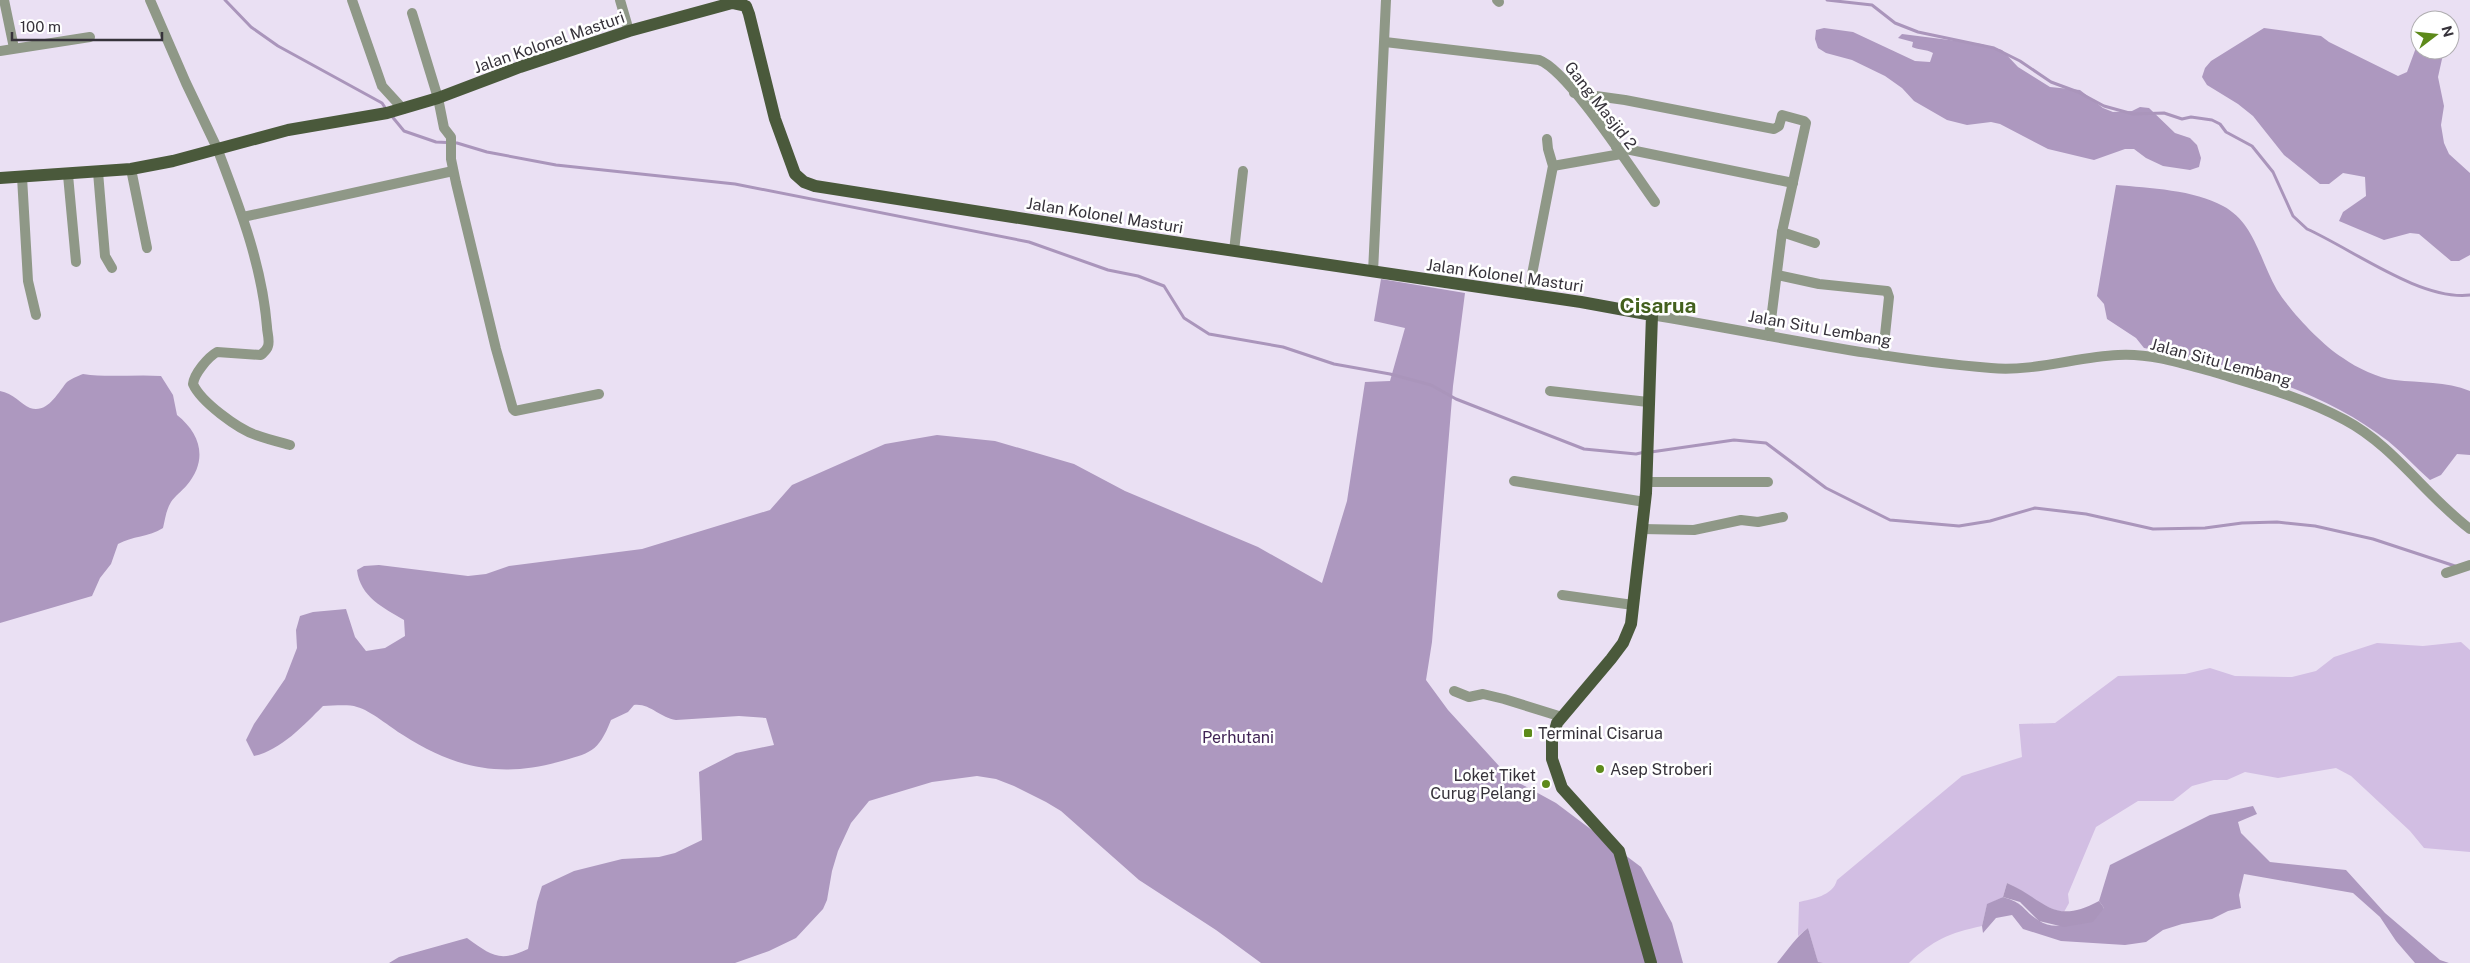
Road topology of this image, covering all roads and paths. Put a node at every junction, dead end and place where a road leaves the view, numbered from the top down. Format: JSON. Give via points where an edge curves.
{"nodes":[{"id":1,"x":4,"y":0,"type":"edge"},
{"id":2,"x":150,"y":0,"type":"edge"},
{"id":3,"x":352,"y":0,"type":"edge"},
{"id":4,"x":620,"y":0,"type":"edge"},
{"id":5,"x":1386,"y":0,"type":"edge"},
{"id":6,"x":745,"y":3,"type":"edge"},
{"id":7,"x":412,"y":13,"type":"dead end"},
{"id":8,"x":629,"y":31,"type":"junction"},
{"id":9,"x":90,"y":37,"type":"dead end"},
{"id":10,"x":1385,"y":42,"type":"junction"},
{"id":11,"x":14,"y":48,"type":"junction"},
{"id":12,"x":0,"y":51,"type":"edge"},
{"id":13,"x":1574,"y":93,"type":"junction"},
{"id":14,"x":438,"y":98,"type":"junction"},
{"id":15,"x":396,"y":111,"type":"junction"},
{"id":16,"x":1547,"y":139,"type":"dead end"},
{"id":17,"x":217,"y":148,"type":"junction"},
{"id":18,"x":1618,"y":150,"type":"junction"},
{"id":19,"x":1553,"y":166,"type":"junction"},
{"id":20,"x":132,"y":169,"type":"junction"},
{"id":21,"x":453,"y":171,"type":"junction"},
{"id":22,"x":1243,"y":171,"type":"dead end"},
{"id":23,"x":98,"y":172,"type":"junction"},
{"id":24,"x":68,"y":174,"type":"junction"},
{"id":25,"x":22,"y":177,"type":"junction"},
{"id":26,"x":0,"y":178,"type":"edge"},
{"id":27,"x":1793,"y":183,"type":"junction"},
{"id":28,"x":1654,"y":202,"type":"dead end"},
{"id":29,"x":243,"y":217,"type":"junction"},
{"id":30,"x":1782,"y":232,"type":"junction"},
{"id":31,"x":1815,"y":243,"type":"dead end"},
{"id":32,"x":147,"y":248,"type":"dead end"},
{"id":33,"x":1234,"y":251,"type":"junction"},
{"id":34,"x":76,"y":262,"type":"dead end"},
{"id":35,"x":112,"y":268,"type":"dead end"},
{"id":36,"x":1374,"y":272,"type":"junction"},
{"id":37,"x":1777,"y":275,"type":"junction"},
{"id":38,"x":1528,"y":295,"type":"junction"},
{"id":39,"x":36,"y":315,"type":"dead end"},
{"id":40,"x":1652,"y":315,"type":"junction"},
{"id":41,"x":1769,"y":336,"type":"junction"},
{"id":42,"x":1883,"y":354,"type":"junction"},
{"id":43,"x":1550,"y":391,"type":"dead end"},
{"id":44,"x":599,"y":394,"type":"dead end"},
{"id":45,"x":1648,"y":402,"type":"junction"},
{"id":46,"x":290,"y":445,"type":"dead end"},
{"id":47,"x":1514,"y":481,"type":"dead end"},
{"id":48,"x":1646,"y":482,"type":"junction"},
{"id":49,"x":1768,"y":482,"type":"dead end"},
{"id":50,"x":1645,"y":502,"type":"junction"},
{"id":51,"x":1783,"y":517,"type":"dead end"},
{"id":52,"x":1642,"y":529,"type":"junction"},
{"id":53,"x":2470,"y":529,"type":"edge"},
{"id":54,"x":2470,"y":566,"type":"edge"},
{"id":55,"x":2446,"y":573,"type":"dead end"},
{"id":56,"x":1562,"y":595,"type":"dead end"},
{"id":57,"x":1633,"y":605,"type":"junction"},
{"id":58,"x":1454,"y":692,"type":"dead end"},
{"id":59,"x":1562,"y":717,"type":"junction"},
{"id":60,"x":1651,"y":963,"type":"edge"}],
"edges":[{"from":1,"to":11,"type":"street"},
{"from":2,"to":17,"type":"street"},
{"from":3,"to":15,"type":"street","via":[[382,86]]},
{"from":4,"to":8,"type":"street"},
{"from":5,"to":10,"type":"street"},
{"from":6,"to":8,"type":"main road","name":"Jalan Kolonel Masturi","via":[[732,3]]},
{"from":6,"to":33,"type":"main road","name":"Jalan Kolonel Masturi","via":[[775,119],[795,174],[804,182],[890,199]]},
{"from":7,"to":14,"type":"street"},
{"from":8,"to":14,"type":"main road","name":"Jalan Kolonel Masturi"},
{"from":9,"to":11,"type":"street"},
{"from":10,"to":13,"type":"street","name":"Gang Masjid 2","via":[[1540,60],[1558,71]]},
{"from":10,"to":36,"type":"street"},
{"from":11,"to":12,"type":"street"},
{"from":13,"to":18,"type":"street","name":"Gang Masjid 2"},
{"from":13,"to":27,"type":"street","via":[[1774,129],[1779,126],[1782,115],[1804,121]]},
{"from":14,"to":15,"type":"main road","name":"Jalan Kolonel Masturi"},
{"from":14,"to":21,"type":"street","via":[[450,142]]},
{"from":15,"to":17,"type":"main road","name":"Jalan Kolonel Masturi","via":[[288,130]]},
{"from":16,"to":19,"type":"street"},
{"from":17,"to":20,"type":"main road","name":"Jalan Kolonel Masturi"},
{"from":17,"to":29,"type":"street"},
{"from":18,"to":19,"type":"street"},
{"from":18,"to":27,"type":"street"},
{"from":18,"to":28,"type":"street","name":"Gang Masjid 2"},
{"from":19,"to":38,"type":"street"},
{"from":20,"to":23,"type":"main road","name":"Jalan Kolonel Masturi"},
{"from":20,"to":32,"type":"street"},
{"from":21,"to":29,"type":"street"},
{"from":21,"to":44,"type":"street","via":[[514,410]]},
{"from":22,"to":33,"type":"street"},
{"from":23,"to":24,"type":"main road","name":"Jalan Kolonel Masturi"},
{"from":23,"to":35,"type":"street","via":[[105,256]]},
{"from":24,"to":25,"type":"main road","name":"Jalan Kolonel Masturi"},
{"from":24,"to":34,"type":"street"},
{"from":25,"to":26,"type":"main road","name":"Jalan Kolonel Masturi"},
{"from":25,"to":39,"type":"street","via":[[28,281]]},
{"from":27,"to":30,"type":"street"},
{"from":29,"to":46,"type":"street","via":[[260,281],[268,349],[261,355],[216,352],[196,375],[193,384],[197,393],[234,423],[255,435]]},
{"from":30,"to":31,"type":"street"},
{"from":30,"to":37,"type":"street"},
{"from":33,"to":36,"type":"main road","name":"Jalan Kolonel Masturi"},
{"from":36,"to":38,"type":"main road","name":"Jalan Kolonel Masturi"},
{"from":37,"to":41,"type":"street"},
{"from":37,"to":42,"type":"street","via":[[1819,284],[1888,291]]},
{"from":38,"to":40,"type":"main road","name":"Jalan Kolonel Masturi"},
{"from":40,"to":41,"type":"street","name":"Jalan Situ Lembang"},
{"from":40,"to":45,"type":"main road"},
{"from":41,"to":42,"type":"street","name":"Jalan Situ Lembang"},
{"from":42,"to":53,"type":"street","name":"Jalan Situ Lembang","via":[[2009,369],[2134,355],[2174,361],[2248,382],[2336,416],[2368,434],[2451,515]]},
{"from":43,"to":45,"type":"street"},
{"from":45,"to":48,"type":"main road"},
{"from":47,"to":50,"type":"street"},
{"from":48,"to":49,"type":"street"},
{"from":48,"to":50,"type":"main road"},
{"from":50,"to":52,"type":"main road"},
{"from":51,"to":52,"type":"street","via":[[1758,522],[1741,520],[1694,530]]},
{"from":52,"to":57,"type":"main road"},
{"from":54,"to":55,"type":"street"},
{"from":56,"to":57,"type":"street"},
{"from":57,"to":59,"type":"main road","via":[[1631,624],[1623,643]]},
{"from":58,"to":59,"type":"street","via":[[1473,697],[1480,694],[1490,696]]},
{"from":59,"to":60,"type":"main road","via":[[1552,741],[1554,770],[1562,788],[1619,851]]}]}
